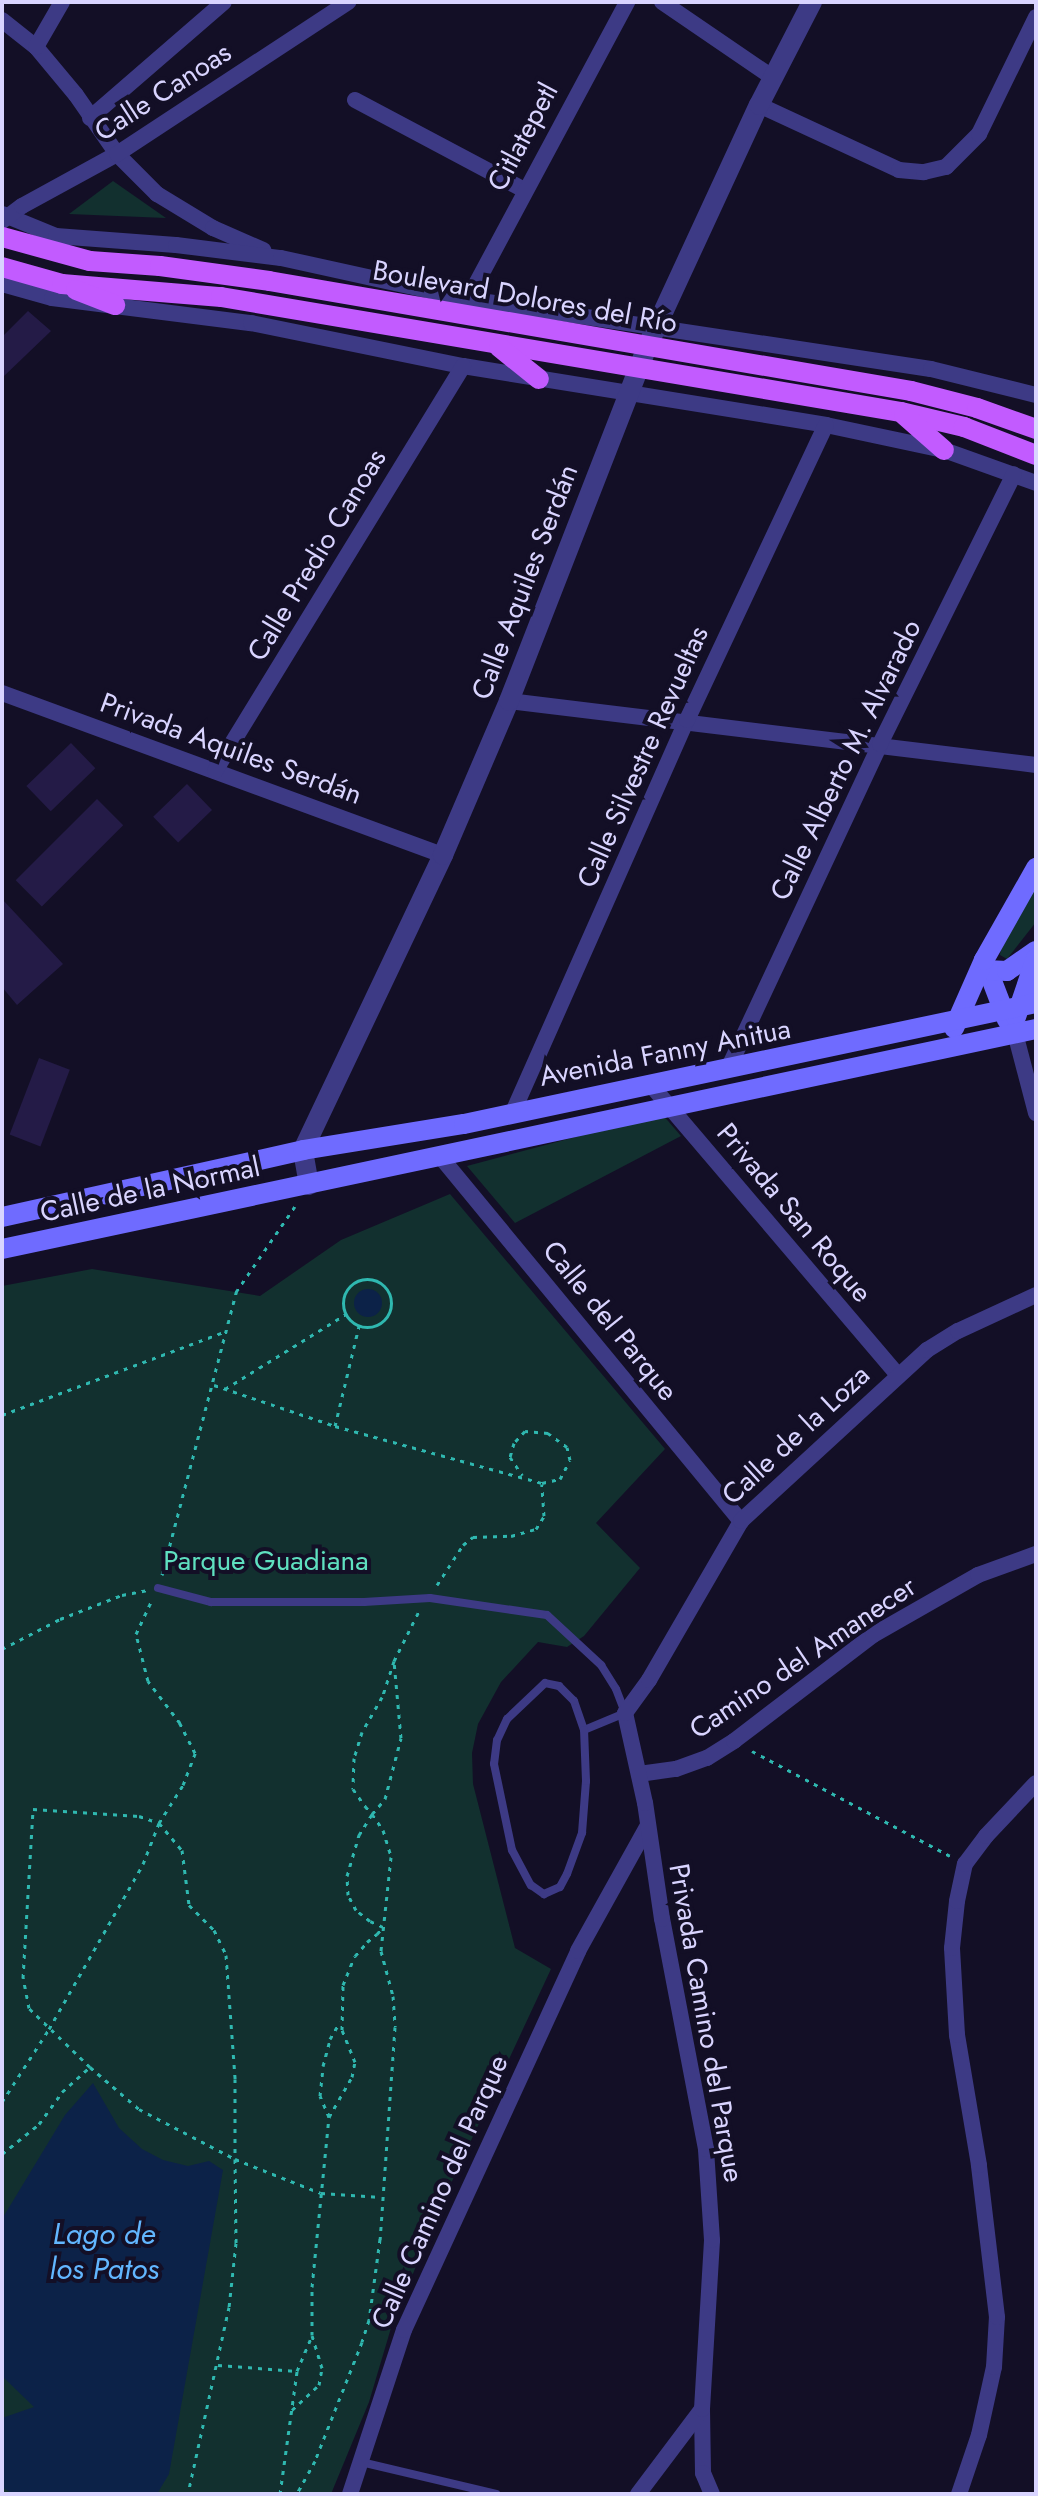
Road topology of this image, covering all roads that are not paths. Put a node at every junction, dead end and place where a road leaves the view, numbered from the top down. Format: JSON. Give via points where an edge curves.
{"nodes":[{"id":1,"x":62,"y":2,"type":"edge"},
{"id":2,"x":224,"y":2,"type":"edge"},
{"id":3,"x":348,"y":2,"type":"edge"},
{"id":4,"x":627,"y":2,"type":"edge"},
{"id":5,"x":662,"y":2,"type":"edge"},
{"id":6,"x":812,"y":2,"type":"edge"},
{"id":7,"x":1036,"y":17,"type":"edge"},
{"id":8,"x":2,"y":20,"type":"edge"},
{"id":9,"x":36,"y":47,"type":"junction"},
{"id":10,"x":772,"y":77,"type":"junction"},
{"id":11,"x":355,"y":100,"type":"dead end"},
{"id":12,"x":759,"y":105,"type":"junction"},
{"id":13,"x":90,"y":118,"type":"junction"},
{"id":14,"x":117,"y":154,"type":"junction"},
{"id":15,"x":524,"y":190,"type":"junction"},
{"id":16,"x":4,"y":217,"type":"edge"},
{"id":17,"x":2,"y":237,"type":"edge"},
{"id":18,"x":281,"y":258,"type":"junction"},
{"id":19,"x":2,"y":267,"type":"edge"},
{"id":20,"x":2,"y":284,"type":"edge"},
{"id":21,"x":62,"y":284,"type":"junction"},
{"id":22,"x":468,"y":299,"type":"junction"},
{"id":23,"x":115,"y":305,"type":"junction"},
{"id":24,"x":651,"y":338,"type":"junction"},
{"id":25,"x":495,"y":345,"type":"junction"},
{"id":26,"x":463,"y":366,"type":"junction"},
{"id":27,"x":638,"y":368,"type":"junction"},
{"id":28,"x":539,"y":379,"type":"junction"},
{"id":29,"x":627,"y":393,"type":"junction"},
{"id":30,"x":1036,"y":395,"type":"edge"},
{"id":31,"x":901,"y":412,"type":"junction"},
{"id":32,"x":826,"y":425,"type":"junction"},
{"id":33,"x":1036,"y":429,"type":"edge"},
{"id":34,"x":944,"y":450,"type":"junction"},
{"id":35,"x":1036,"y":455,"type":"edge"},
{"id":36,"x":1014,"y":474,"type":"junction"},
{"id":37,"x":1036,"y":483,"type":"edge"},
{"id":38,"x":2,"y":693,"type":"edge"},
{"id":39,"x":509,"y":701,"type":"junction"},
{"id":40,"x":687,"y":720,"type":"junction"},
{"id":41,"x":880,"y":744,"type":"junction"},
{"id":42,"x":1036,"y":765,"type":"edge"},
{"id":43,"x":215,"y":771,"type":"junction"},
{"id":44,"x":443,"y":855,"type":"junction"},
{"id":45,"x":1036,"y":868,"type":"edge"},
{"id":46,"x":1036,"y":951,"type":"edge"},
{"id":47,"x":1036,"y":958,"type":"edge"},
{"id":48,"x":985,"y":965,"type":"junction"},
{"id":49,"x":1018,"y":1007,"type":"edge"},
{"id":50,"x":956,"y":1022,"type":"junction"},
{"id":51,"x":1036,"y":1029,"type":"edge"},
{"id":52,"x":1015,"y":1033,"type":"junction"},
{"id":53,"x":949,"y":1046,"type":"junction"},
{"id":54,"x":728,"y":1069,"type":"junction"},
{"id":55,"x":651,"y":1085,"type":"junction"},
{"id":56,"x":668,"y":1106,"type":"junction"},
{"id":57,"x":513,"y":1112,"type":"junction"},
{"id":58,"x":1036,"y":1113,"type":"edge"},
{"id":59,"x":464,"y":1124,"type":"junction"},
{"id":60,"x":303,"y":1150,"type":"junction"},
{"id":61,"x":439,"y":1155,"type":"junction"},
{"id":62,"x":309,"y":1185,"type":"junction"},
{"id":63,"x":2,"y":1217,"type":"edge"},
{"id":64,"x":2,"y":1249,"type":"edge"},
{"id":65,"x":1036,"y":1295,"type":"edge"},
{"id":66,"x":898,"y":1375,"type":"junction"},
{"id":67,"x":741,"y":1521,"type":"junction"},
{"id":68,"x":1036,"y":1554,"type":"edge"},
{"id":69,"x":158,"y":1588,"type":"road end"},
{"id":70,"x":625,"y":1713,"type":"junction"},
{"id":71,"x":584,"y":1730,"type":"junction"},
{"id":72,"x":639,"y":1774,"type":"junction"},
{"id":73,"x":1036,"y":1783,"type":"edge"},
{"id":74,"x":647,"y":1827,"type":"junction"},
{"id":75,"x":702,"y":2409,"type":"junction"},
{"id":76,"x":361,"y":2462,"type":"junction"},
{"id":77,"x":350,"y":2494,"type":"edge"},
{"id":78,"x":496,"y":2494,"type":"edge"},
{"id":79,"x":638,"y":2494,"type":"edge"},
{"id":80,"x":712,"y":2494,"type":"edge"},
{"id":81,"x":959,"y":2494,"type":"edge"}],
"edges":[{"from":1,"to":9,"type":"street"},
{"from":2,"to":13,"type":"street"},
{"from":3,"to":14,"type":"street","name":"Calle Canoas"},
{"from":4,"to":15,"type":"street","name":"Citlatepetl"},
{"from":5,"to":10,"type":"street"},
{"from":6,"to":10,"type":"street","name":"Calle Aquiles Serdán"},
{"from":7,"to":12,"type":"street","via":[[979,134],[946,167],[899,170]]},
{"from":8,"to":9,"type":"street"},
{"from":9,"to":13,"type":"street"},
{"from":10,"to":12,"type":"street","name":"Calle Aquiles Serdán"},
{"from":11,"to":15,"type":"street"},
{"from":12,"to":24,"type":"street","name":"Calle Aquiles Serdán"},
{"from":13,"to":14,"type":"street"},
{"from":14,"to":16,"type":"street","name":"Calle Canoas"},
{"from":14,"to":18,"type":"street","via":[[185,213]]},
{"from":15,"to":22,"type":"street","name":"Citlatepetl"},
{"from":16,"to":18,"type":"street","via":[[56,236]]},
{"from":17,"to":24,"type":"main road","name":"Boulevard Dolores del Río","via":[[90,261],[160,266]]},
{"from":18,"to":22,"type":"street"},
{"from":19,"to":21,"type":"main road","name":"Boulevard Dolores del Río"},
{"from":20,"to":23,"type":"street","via":[[52,298]]},
{"from":21,"to":23,"type":"main road"},
{"from":21,"to":25,"type":"main road","name":"Boulevard Dolores del Río","via":[[192,292]]},
{"from":22,"to":24,"type":"street"},
{"from":23,"to":26,"type":"street","via":[[251,323]]},
{"from":24,"to":27,"type":"street","name":"Calle Aquiles Serdán"},
{"from":24,"to":30,"type":"street","via":[[931,369]]},
{"from":24,"to":33,"type":"main road","name":"Boulevard Dolores del Río","via":[[911,391]]},
{"from":25,"to":27,"type":"main road","name":"Boulevard Dolores del Río"},
{"from":25,"to":28,"type":"main road"},
{"from":26,"to":28,"type":"street"},
{"from":26,"to":43,"type":"street","name":"Calle Predio Canoas"},
{"from":27,"to":29,"type":"street","name":"Calle Aquiles Serdán"},
{"from":27,"to":31,"type":"main road","name":"Boulevard Dolores del Río"},
{"from":28,"to":29,"type":"street"},
{"from":29,"to":32,"type":"street"},
{"from":29,"to":39,"type":"street","name":"Calle Aquiles Serdán"},
{"from":31,"to":34,"type":"main road"},
{"from":31,"to":35,"type":"main road","name":"Boulevard Dolores del Río","via":[[964,427]]},
{"from":32,"to":34,"type":"street"},
{"from":32,"to":40,"type":"street","name":"Calle Silvestre Revueltas"},
{"from":34,"to":36,"type":"street"},
{"from":36,"to":37,"type":"street"},
{"from":36,"to":41,"type":"street","name":"Calle Alberto M. Alvarado"},
{"from":38,"to":43,"type":"street","name":"Privada Aquiles Serdán"},
{"from":39,"to":40,"type":"street"},
{"from":39,"to":44,"type":"street","name":"Calle Aquiles Serdán"},
{"from":40,"to":41,"type":"street"},
{"from":40,"to":57,"type":"street","name":"Calle Silvestre Revueltas"},
{"from":41,"to":42,"type":"street"},
{"from":41,"to":54,"type":"street","name":"Calle Alberto M. Alvarado"},
{"from":43,"to":44,"type":"street","name":"Privada Aquiles Serdán"},
{"from":44,"to":60,"type":"street","name":"Calle Aquiles Serdán"},
{"from":45,"to":48,"type":"main road"},
{"from":46,"to":48,"type":"main road","via":[[1007,971]]},
{"from":47,"to":49,"type":"main road"},
{"from":48,"to":49,"type":"main road"},
{"from":48,"to":50,"type":"main road"},
{"from":49,"to":50,"type":"main road","name":"Avenida Fanny Anitua"},
{"from":49,"to":52,"type":"main road"},
{"from":50,"to":53,"type":"main road"},
{"from":50,"to":54,"type":"main road","name":"Avenida Fanny Anitua"},
{"from":51,"to":52,"type":"main road","name":"Avenida Fanny Anitua"},
{"from":52,"to":53,"type":"main road","name":"Avenida Fanny Anitua"},
{"from":52,"to":58,"type":"street"},
{"from":53,"to":56,"type":"main road","name":"Avenida Fanny Anitua"},
{"from":54,"to":55,"type":"main road","name":"Avenida Fanny Anitua"},
{"from":55,"to":56,"type":"street","name":"Privada San Roque"},
{"from":55,"to":57,"type":"main road","name":"Avenida Fanny Anitua"},
{"from":56,"to":61,"type":"main road","name":"Avenida Fanny Anitua"},
{"from":56,"to":66,"type":"street","name":"Privada San Roque"},
{"from":57,"to":59,"type":"main road","name":"Avenida Fanny Anitua"},
{"from":59,"to":60,"type":"main road","name":"Avenida Fanny Anitua"},
{"from":59,"to":61,"type":"main road","via":[[447,1135]]},
{"from":60,"to":62,"type":"street"},
{"from":60,"to":63,"type":"main road","name":"Calle de la Normal"},
{"from":61,"to":62,"type":"main road","name":"Avenida Fanny Anitua"},
{"from":61,"to":67,"type":"street","name":"Calle del Parque"},
{"from":62,"to":64,"type":"main road","name":"Calle de la Normal"},
{"from":65,"to":66,"type":"street","name":"Calle de la Loza","via":[[958,1331]]},
{"from":66,"to":67,"type":"street","name":"Calle de la Loza"},
{"from":67,"to":70,"type":"street","name":"Calle de la Loza"},
{"from":68,"to":72,"type":"street","name":"Camino del Amanecer","via":[[978,1575],[873,1635],[734,1741],[690,1765]]},
{"from":69,"to":70,"type":"lane","via":[[211,1602],[430,1598],[547,1615],[601,1665]]},
{"from":70,"to":71,"type":"lane"},
{"from":70,"to":72,"type":"street"},
{"from":71,"to":71,"type":"lane","via":[[582,1833],[560,1887],[544,1894],[531,1885],[512,1850],[494,1764],[497,1740],[507,1719],[545,1683],[559,1686],[574,1701]]},
{"from":72,"to":74,"type":"street"},
{"from":73,"to":81,"type":"street","via":[[965,1864],[952,1948],[957,2035],[997,2317],[994,2367]]},
{"from":74,"to":75,"type":"street","name":"Privada Camino del Parque","via":[[706,2149],[712,2254]]},
{"from":74,"to":76,"type":"street","name":"Calle Camino del Parque","via":[[578,1951],[464,2196],[404,2330]]},
{"from":75,"to":79,"type":"street"},
{"from":75,"to":80,"type":"street","name":"Privada Camino del Parque","via":[[703,2473]]},
{"from":76,"to":77,"type":"street","name":"Calle Camino del Parque"},
{"from":76,"to":78,"type":"lane"}]}
